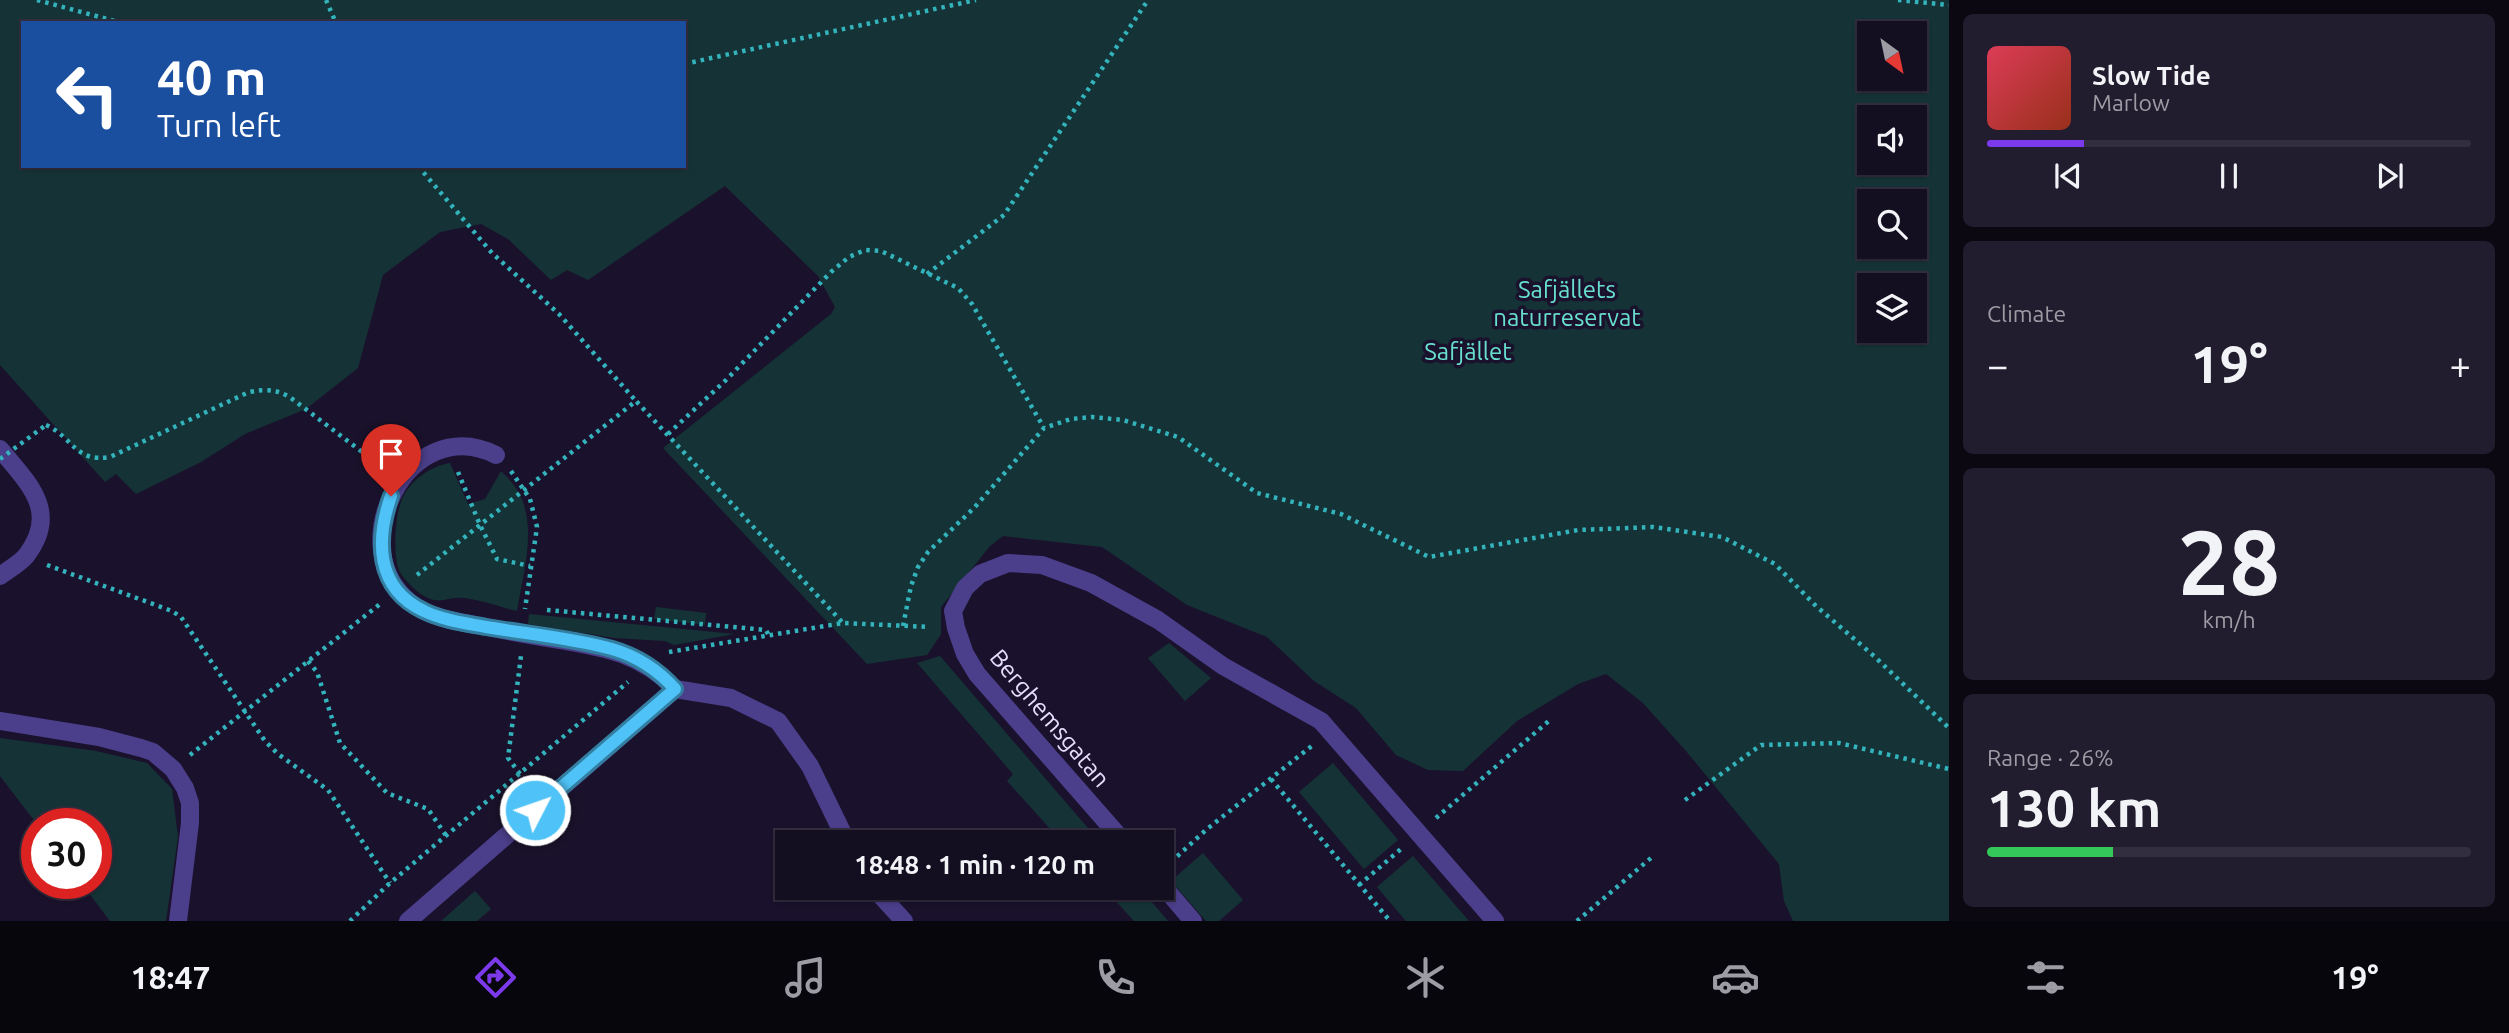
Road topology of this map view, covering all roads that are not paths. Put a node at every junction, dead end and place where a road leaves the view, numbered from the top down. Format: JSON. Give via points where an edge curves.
{"nodes":[{"id":1,"x":0,"y":449,"type":"edge"},
{"id":2,"x":496,"y":455,"type":"dead end"},
{"id":3,"x":0,"y":576,"type":"edge"},
{"id":4,"x":675,"y":689,"type":"junction"},
{"id":5,"x":0,"y":721,"type":"edge"},
{"id":6,"x":841,"y":830,"type":"edge"},
{"id":7,"x":1114,"y":830,"type":"edge"},
{"id":8,"x":1174,"y":899,"type":"edge"},
{"id":9,"x":885,"y":900,"type":"edge"},
{"id":10,"x":178,"y":921,"type":"edge"},
{"id":11,"x":408,"y":921,"type":"edge"},
{"id":12,"x":904,"y":921,"type":"edge"},
{"id":13,"x":1193,"y":921,"type":"edge"},
{"id":14,"x":1495,"y":921,"type":"edge"}],
"edges":[{"from":1,"to":3,"type":"street","via":[[30,485],[41,506],[42,527],[25,557]]},
{"from":2,"to":4,"type":"street","via":[[456,445],[428,455],[399,481],[381,532],[382,558],[397,590],[424,611],[452,620],[613,649],[649,666]]},
{"from":4,"to":6,"type":"street","via":[[731,698],[778,720],[810,766]]},
{"from":4,"to":11,"type":"street"},
{"from":5,"to":10,"type":"street","via":[[141,748],[173,769],[190,803]]},
{"from":7,"to":14,"type":"street","name":"Berghemsgatan","via":[[977,674],[965,654],[953,611],[965,588],[981,574],[1009,563],[1042,565],[1091,583],[1321,721]]},
{"from":8,"to":13,"type":"street"},
{"from":9,"to":12,"type":"street"}]}
